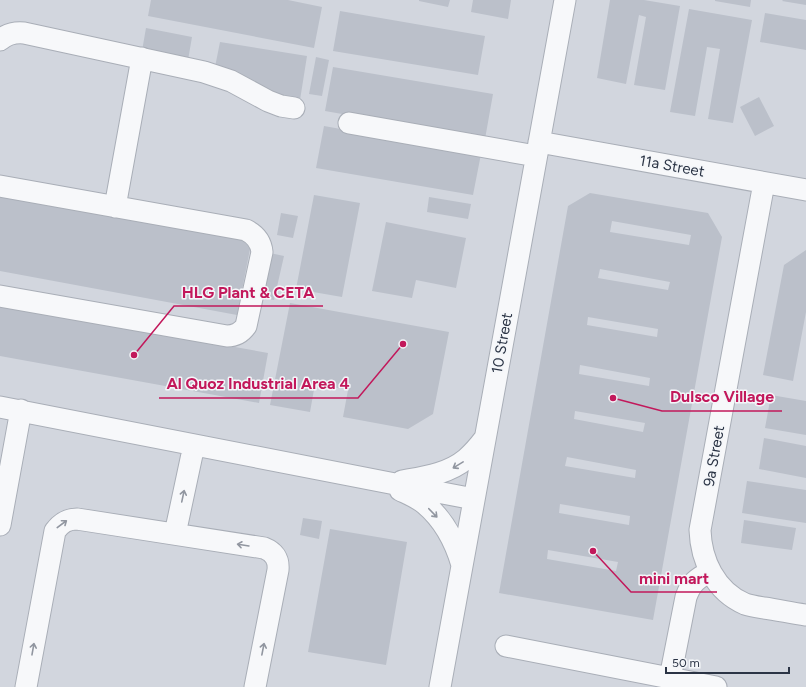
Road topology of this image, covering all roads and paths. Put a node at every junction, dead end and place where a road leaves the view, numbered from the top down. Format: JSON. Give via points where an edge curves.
{"nodes":[{"id":1,"x":564,"y":0,"type":"edge"},
{"id":2,"x":0,"y":40,"type":"edge"},
{"id":3,"x":142,"y":58,"type":"junction"},
{"id":4,"x":294,"y":108,"type":"dead end"},
{"id":5,"x":349,"y":122,"type":"dead end"},
{"id":6,"x":537,"y":149,"type":"junction"},
{"id":7,"x":764,"y":183,"type":"junction"},
{"id":8,"x":0,"y":186,"type":"edge"},
{"id":9,"x":806,"y":190,"type":"edge"},
{"id":10,"x":115,"y":207,"type":"junction"},
{"id":11,"x":0,"y":296,"type":"edge"},
{"id":12,"x":0,"y":407,"type":"edge"},
{"id":13,"x":21,"y":410,"type":"junction"},
{"id":14,"x":485,"y":438,"type":"junction"},
{"id":15,"x":194,"y":445,"type":"junction"},
{"id":16,"x":390,"y":483,"type":"junction"},
{"id":17,"x":474,"y":499,"type":"junction"},
{"id":18,"x":0,"y":525,"type":"edge"},
{"id":19,"x":175,"y":534,"type":"junction"},
{"id":20,"x":462,"y":565,"type":"junction"},
{"id":21,"x":710,"y":572,"type":"junction"},
{"id":22,"x":806,"y":615,"type":"edge"},
{"id":23,"x":506,"y":646,"type":"dead end"},
{"id":24,"x":670,"y":678,"type":"junction"},
{"id":25,"x":262,"y":686,"type":"edge"},
{"id":26,"x":26,"y":687,"type":"edge"},
{"id":27,"x":440,"y":687,"type":"edge"},
{"id":28,"x":716,"y":687,"type":"edge"}],
"edges":[{"from":1,"to":6,"type":"street","name":"10 Street"},
{"from":2,"to":3,"type":"street","via":[[17,32]]},
{"from":3,"to":4,"type":"street","via":[[218,76],[268,101]]},
{"from":3,"to":10,"type":"street"},
{"from":5,"to":6,"type":"street","name":"11a Street"},
{"from":6,"to":7,"type":"street","name":"11a Street"},
{"from":6,"to":14,"type":"street","name":"10 Street"},
{"from":7,"to":9,"type":"street","name":"11a Street"},
{"from":7,"to":21,"type":"street","name":"9a Street","via":[[700,530],[703,553]]},
{"from":8,"to":10,"type":"street"},
{"from":10,"to":11,"type":"street","via":[[246,230],[256,236],[262,252],[243,330],[236,335],[227,336]]},
{"from":12,"to":13,"type":"street"},
{"from":13,"to":15,"type":"street"},
{"from":13,"to":18,"type":"street"},
{"from":14,"to":16,"type":"street","one_way":true,"via":[[466,460],[442,473]]},
{"from":14,"to":17,"type":"street","name":"10 Street"},
{"from":15,"to":16,"type":"street"},
{"from":19,"to":15,"type":"street","one_way":true},
{"from":16,"to":17,"type":"street"},
{"from":16,"to":20,"type":"street","one_way":true,"via":[[435,514],[452,538]]},
{"from":17,"to":20,"type":"street","name":"10 Street"},
{"from":25,"to":19,"type":"street","one_way":true,"via":[[278,570],[275,556],[264,548]]},
{"from":26,"to":19,"type":"street","one_way":true,"via":[[53,537],[59,526],[70,519],[76,519]]},
{"from":20,"to":27,"type":"street","name":"10 Street"},
{"from":21,"to":22,"type":"street","name":"9a Street","via":[[727,592],[747,605]]},
{"from":21,"to":24,"type":"street","via":[[696,580],[688,591]]},
{"from":23,"to":24,"type":"street"},
{"from":24,"to":28,"type":"street"}]}
